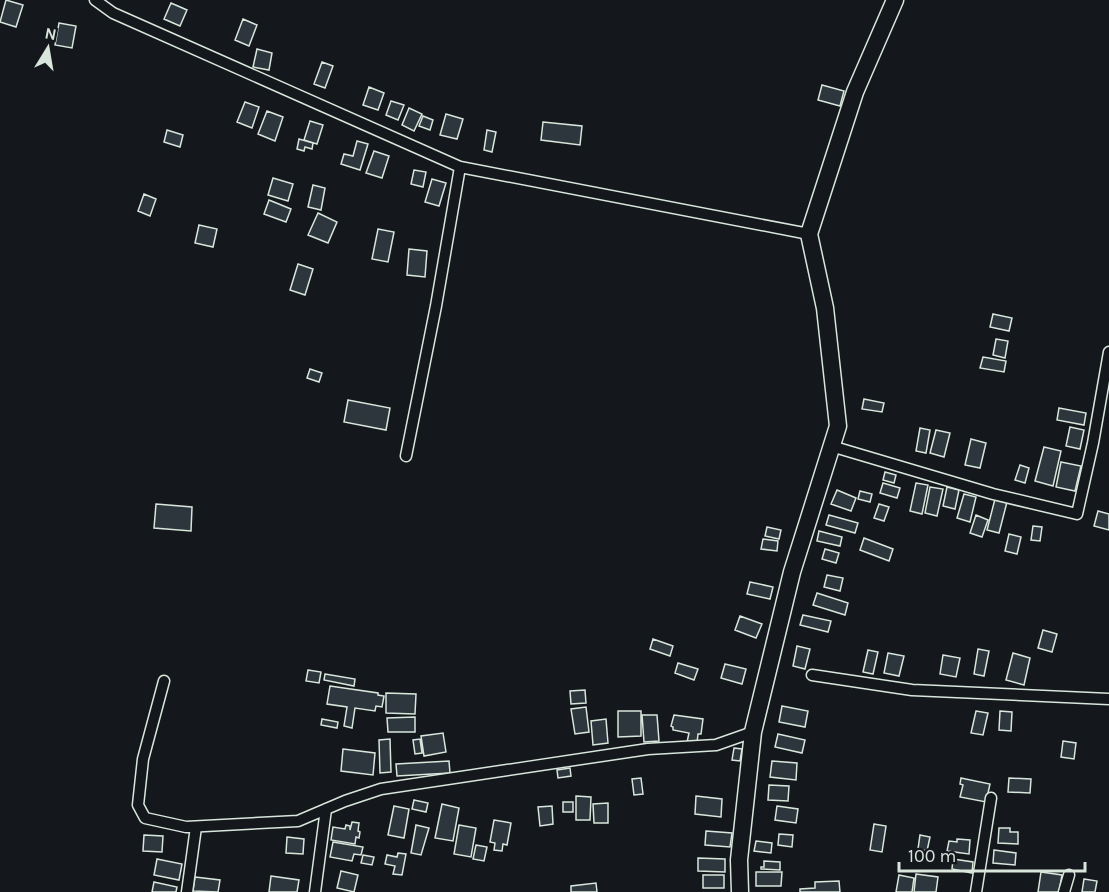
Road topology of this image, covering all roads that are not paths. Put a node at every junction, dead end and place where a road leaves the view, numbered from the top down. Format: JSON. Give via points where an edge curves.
{"nodes":[{"id":1,"x":95,"y":0,"type":"edge"},
{"id":2,"x":895,"y":0,"type":"edge"},
{"id":3,"x":460,"y":167,"type":"junction"},
{"id":4,"x":809,"y":234,"type":"junction"},
{"id":5,"x":1109,"y":352,"type":"edge"},
{"id":6,"x":1106,"y":392,"type":"edge"},
{"id":7,"x":831,"y":446,"type":"junction"},
{"id":8,"x":406,"y":456,"type":"dead end"},
{"id":9,"x":812,"y":675,"type":"dead end"},
{"id":10,"x":164,"y":681,"type":"dead end"},
{"id":11,"x":1109,"y":699,"type":"edge"},
{"id":12,"x":753,"y":732,"type":"junction"},
{"id":13,"x":991,"y":798,"type":"dead end"},
{"id":14,"x":326,"y":809,"type":"junction"},
{"id":15,"x":196,"y":827,"type":"junction"},
{"id":16,"x":1069,"y":876,"type":"dead end"},
{"id":17,"x":187,"y":892,"type":"edge"},
{"id":18,"x":315,"y":892,"type":"edge"},
{"id":19,"x":740,"y":892,"type":"edge"},
{"id":20,"x":976,"y":892,"type":"edge"},
{"id":21,"x":1064,"y":892,"type":"edge"}],
"edges":[{"from":1,"to":3,"type":"street","via":[[113,13]]},
{"from":2,"to":4,"type":"street","via":[[855,93]]},
{"from":3,"to":4,"type":"street"},
{"from":3,"to":8,"type":"street"},
{"from":4,"to":7,"type":"street","via":[[825,308],[838,426]]},
{"from":5,"to":6,"type":"street"},
{"from":6,"to":7,"type":"street","via":[[1077,514],[993,494]]},
{"from":7,"to":12,"type":"street","via":[[792,572]]},
{"from":9,"to":11,"type":"street","via":[[912,690]]},
{"from":10,"to":15,"type":"street","via":[[143,759],[138,805],[145,818]]},
{"from":12,"to":14,"type":"street","via":[[716,745],[637,750],[381,789]]},
{"from":12,"to":19,"type":"street","via":[[739,860]]},
{"from":13,"to":20,"type":"street"},
{"from":14,"to":15,"type":"street","via":[[298,821]]},
{"from":14,"to":18,"type":"street"},
{"from":15,"to":17,"type":"street"},
{"from":16,"to":21,"type":"street"}]}
